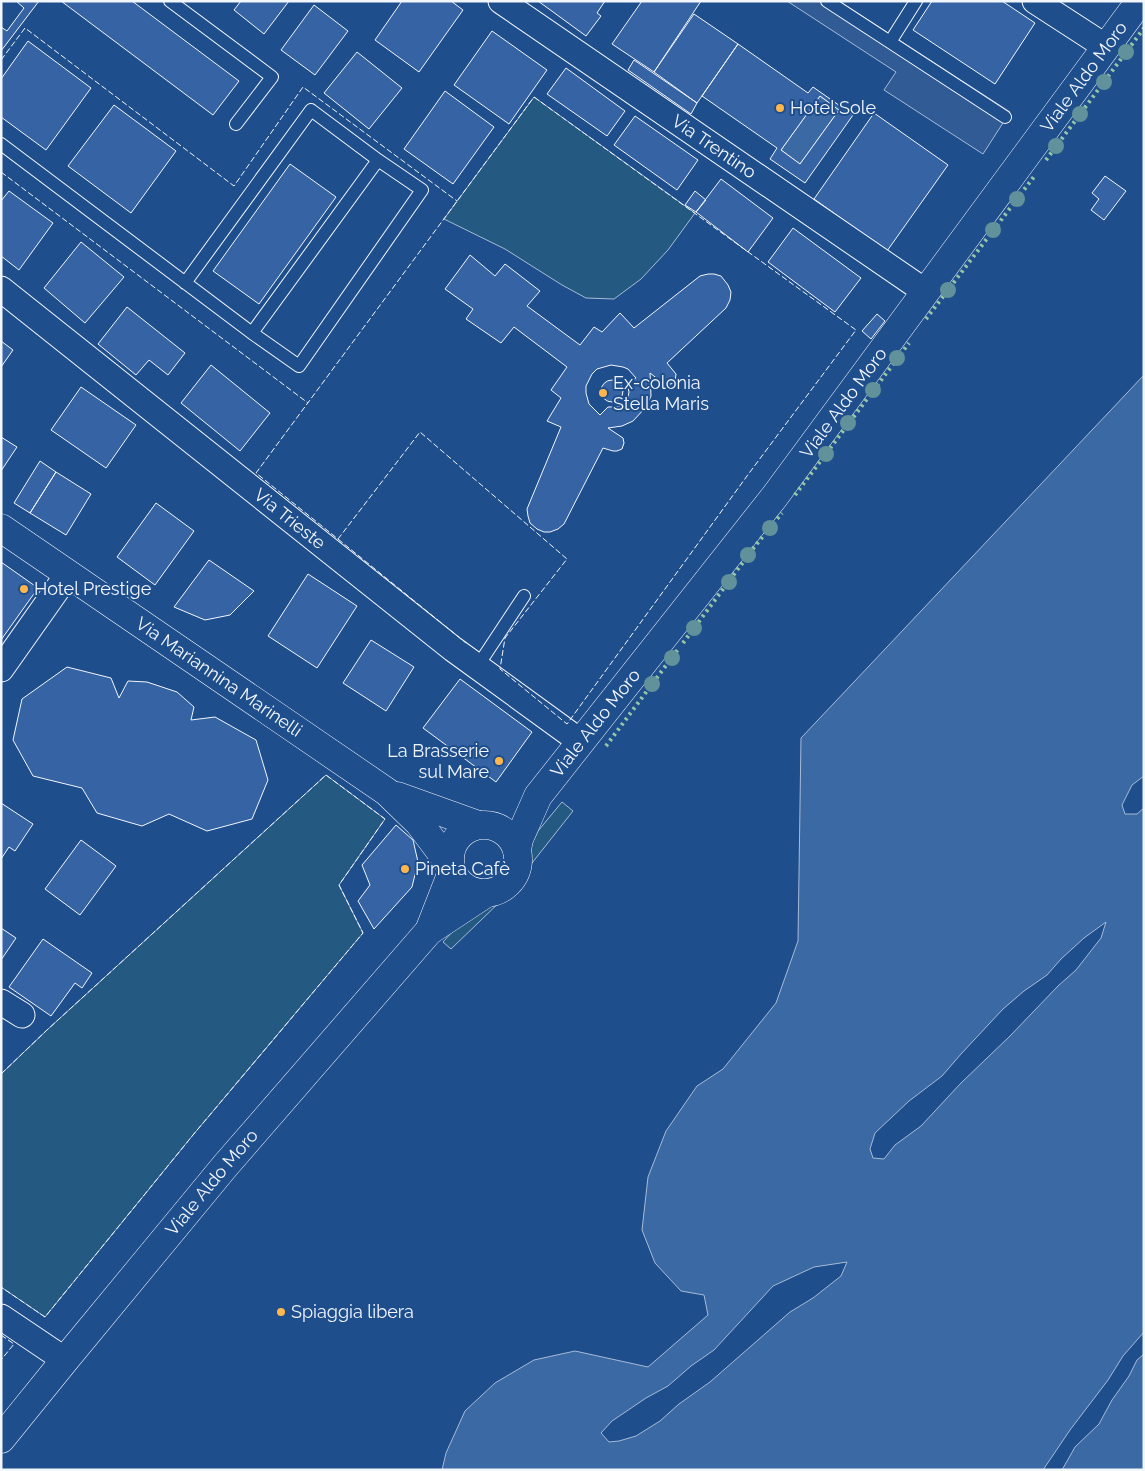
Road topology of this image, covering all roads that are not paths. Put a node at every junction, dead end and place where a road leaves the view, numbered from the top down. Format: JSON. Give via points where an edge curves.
{"nodes":[{"id":1,"x":170,"y":1,"type":"edge"},
{"id":2,"x":501,"y":1,"type":"edge"},
{"id":3,"x":827,"y":1,"type":"edge"},
{"id":4,"x":916,"y":1,"type":"edge"},
{"id":5,"x":1035,"y":1,"type":"edge"},
{"id":6,"x":1140,"y":1,"type":"edge"},
{"id":7,"x":890,"y":42,"type":"junction"},
{"id":8,"x":1106,"y":47,"type":"junction"},
{"id":9,"x":1005,"y":116,"type":"dead end"},
{"id":10,"x":236,"y":124,"type":"dead end"},
{"id":11,"x":1,"y":144,"type":"edge"},
{"id":12,"x":378,"y":160,"type":"junction"},
{"id":13,"x":185,"y":282,"type":"junction"},
{"id":14,"x":1,"y":289,"type":"edge"},
{"id":15,"x":926,"y":292,"type":"junction"},
{"id":16,"x":252,"y":333,"type":"junction"},
{"id":17,"x":1,"y":528,"type":"edge"},
{"id":18,"x":68,"y":574,"type":"junction"},
{"id":19,"x":524,"y":596,"type":"dead end"},
{"id":20,"x":477,"y":667,"type":"junction"},
{"id":21,"x":1,"y":669,"type":"edge"},
{"id":22,"x":581,"y":742,"type":"junction"},
{"id":23,"x":387,"y":792,"type":"junction"},
{"id":24,"x":538,"y":796,"type":"junction"},
{"id":25,"x":483,"y":825,"type":"junction"},
{"id":26,"x":517,"y":850,"type":"junction"},
{"id":27,"x":450,"y":868,"type":"junction"},
{"id":28,"x":485,"y":894,"type":"junction"},
{"id":29,"x":430,"y":931,"type":"junction"},
{"id":30,"x":1,"y":1002,"type":"edge"},
{"id":31,"x":22,"y":1016,"type":"dead end"},
{"id":32,"x":1,"y":1317,"type":"edge"},
{"id":33,"x":65,"y":1360,"type":"junction"},
{"id":34,"x":1,"y":1440,"type":"edge"}],
"edges":[{"from":1,"to":10,"type":"lane","via":[[272,77]]},
{"from":2,"to":15,"type":"street","name":"Via Trentino"},
{"from":3,"to":7,"type":"lane"},
{"from":4,"to":7,"type":"lane"},
{"from":5,"to":8,"type":"street"},
{"from":6,"to":8,"type":"street","name":"Viale Aldo Moro"},
{"from":7,"to":9,"type":"lane"},
{"from":8,"to":15,"type":"street","name":"Viale Aldo Moro"},
{"from":11,"to":13,"type":"lane"},
{"from":12,"to":13,"type":"lane","via":[[311,110]]},
{"from":12,"to":16,"type":"lane"},
{"from":12,"to":16,"type":"lane","via":[[422,190],[299,366]]},
{"from":13,"to":16,"type":"lane"},
{"from":14,"to":20,"type":"street","name":"Via Trieste"},
{"from":15,"to":22,"type":"street","name":"Viale Aldo Moro","via":[[775,496]]},
{"from":17,"to":18,"type":"street","name":"Via Mariannina Marinelli"},
{"from":18,"to":21,"type":"street"},
{"from":18,"to":23,"type":"street","name":"Via Mariannina Marinelli"},
{"from":19,"to":20,"type":"lane"},
{"from":20,"to":22,"type":"street","name":"Via Trieste"},
{"from":22,"to":24,"type":"street","name":"Viale Aldo Moro"},
{"from":23,"to":25,"type":"street","name":"Via Mariannina Marinelli"},
{"from":23,"to":27,"type":"street","name":"Via Mariannina Marinelli","via":[[419,822]]},
{"from":24,"to":25,"type":"street","name":"Viale Aldo Moro"},
{"from":24,"to":26,"type":"street","name":"Viale Aldo Moro"},
{"from":25,"to":26,"type":"street","via":[[506,833]]},
{"from":25,"to":27,"type":"street","name":"Viale Aldo Moro","via":[[468,828],[453,843]]},
{"from":26,"to":28,"type":"street","name":"Viale Aldo Moro","via":[[518,860],[512,880],[495,892]]},
{"from":27,"to":28,"type":"street","via":[[465,888]]},
{"from":27,"to":29,"type":"street","name":"Viale Aldo Moro"},
{"from":28,"to":29,"type":"street","name":"Viale Aldo Moro"},
{"from":29,"to":33,"type":"street","name":"Viale Aldo Moro","via":[[225,1166]]},
{"from":30,"to":31,"type":"street"},
{"from":32,"to":33,"type":"street"},
{"from":33,"to":34,"type":"street","name":"Viale Aldo Moro"}]}
